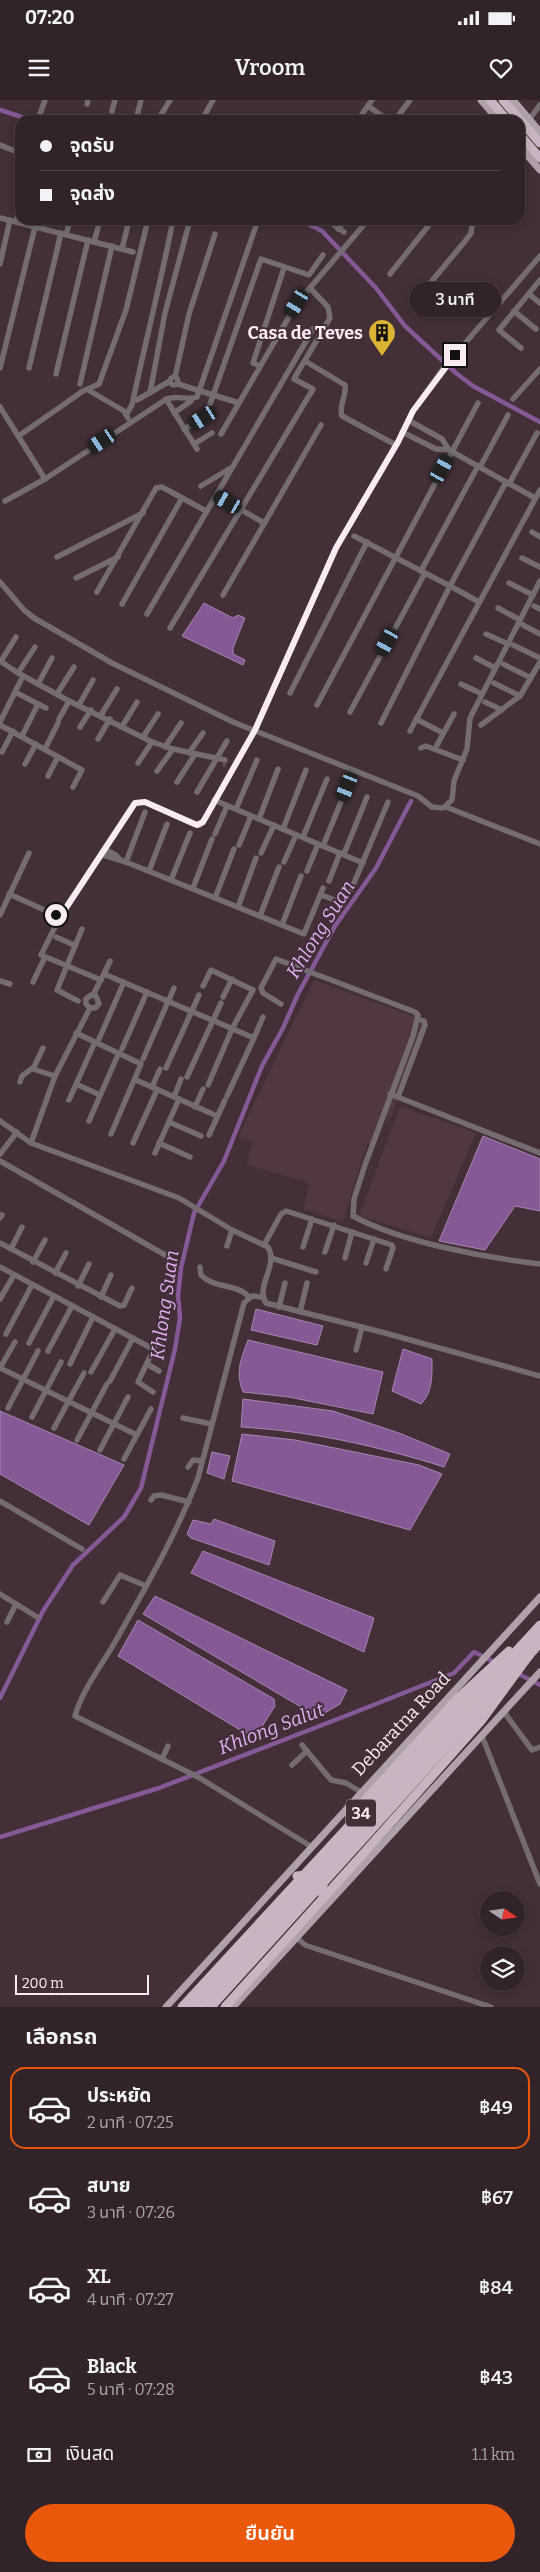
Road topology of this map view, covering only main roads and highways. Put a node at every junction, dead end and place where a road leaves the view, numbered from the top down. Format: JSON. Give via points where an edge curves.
{"nodes":[{"id":1,"x":482,"y":100,"type":"edge"},
{"id":2,"x":490,"y":100,"type":"edge"},
{"id":3,"x":503,"y":100,"type":"edge"},
{"id":4,"x":513,"y":100,"type":"edge"},
{"id":5,"x":494,"y":115,"type":"edge"},
{"id":6,"x":503,"y":115,"type":"edge"},
{"id":7,"x":516,"y":115,"type":"edge"},
{"id":8,"x":525,"y":126,"type":"edge"},
{"id":9,"x":540,"y":132,"type":"edge"},
{"id":10,"x":525,"y":139,"type":"edge"},
{"id":11,"x":540,"y":143,"type":"edge"},
{"id":12,"x":525,"y":152,"type":"edge"},
{"id":13,"x":540,"y":158,"type":"edge"},
{"id":14,"x":540,"y":170,"type":"edge"},
{"id":15,"x":540,"y":1597,"type":"edge"},
{"id":16,"x":540,"y":1620,"type":"edge"},
{"id":17,"x":540,"y":1624,"type":"edge"},
{"id":18,"x":540,"y":1640,"type":"edge"},
{"id":19,"x":540,"y":1672,"type":"edge"},
{"id":20,"x":296,"y":1876,"type":"junction"},
{"id":21,"x":323,"y":1899,"type":"junction"},
{"id":22,"x":166,"y":2007,"type":"edge"},
{"id":23,"x":176,"y":2007,"type":"edge"},
{"id":24,"x":182,"y":2007,"type":"edge"},
{"id":25,"x":189,"y":2007,"type":"edge"},
{"id":26,"x":200,"y":2007,"type":"edge"},
{"id":27,"x":211,"y":2007,"type":"edge"},
{"id":28,"x":225,"y":2007,"type":"edge"},
{"id":29,"x":234,"y":2007,"type":"edge"}],
"edges":[{"from":1,"to":5,"type":"main road"},
{"from":2,"to":6,"type":"highway"},
{"from":3,"to":7,"type":"highway","bridge":true},
{"from":4,"to":9,"type":"main road"},
{"from":8,"to":11,"type":"highway","bridge":true},
{"from":10,"to":13,"type":"highway"},
{"from":12,"to":14,"type":"main road"},
{"from":15,"to":22,"type":"main road","name":"Debaratna Road","number":"34"},
{"from":16,"to":24,"type":"highway","name":"Debaratna Road","number":"34"},
{"from":17,"to":20,"type":"highway","bridge":true,"via":[[457,1699]]},
{"from":17,"to":25,"type":"highway","bridge":true},
{"from":18,"to":21,"type":"highway","bridge":true,"via":[[481,1721]]},
{"from":18,"to":26,"type":"highway","bridge":true},
{"from":18,"to":27,"type":"highway","number":"34"},
{"from":19,"to":29,"type":"main road","number":"34"},
{"from":20,"to":21,"type":"highway","bridge":true,"via":[[314,1874],[323,1882]]},
{"from":20,"to":23,"type":"highway"},
{"from":21,"to":28,"type":"highway"}]}
